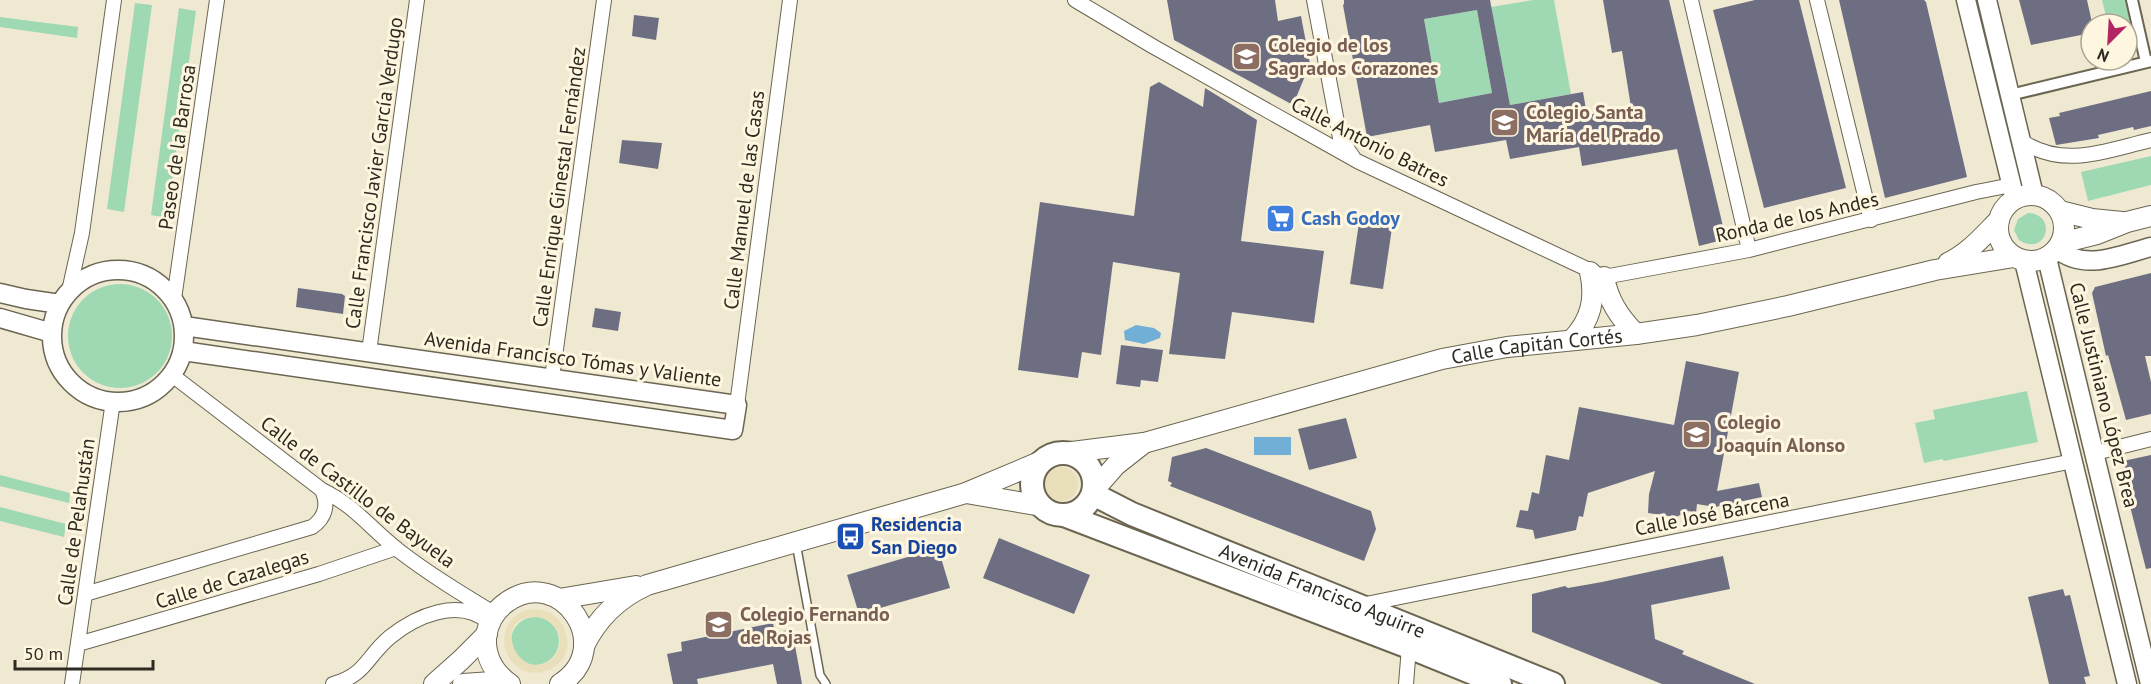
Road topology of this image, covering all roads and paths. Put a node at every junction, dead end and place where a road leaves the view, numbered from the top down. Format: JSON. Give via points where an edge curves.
{"nodes":[{"id":1,"x":114,"y":0,"type":"edge"},
{"id":2,"x":217,"y":0,"type":"edge"},
{"id":3,"x":417,"y":0,"type":"edge"},
{"id":4,"x":604,"y":0,"type":"edge"},
{"id":5,"x":789,"y":0,"type":"edge"},
{"id":6,"x":1075,"y":0,"type":"edge"},
{"id":7,"x":1314,"y":0,"type":"edge"},
{"id":8,"x":1691,"y":0,"type":"edge"},
{"id":9,"x":1817,"y":0,"type":"edge"},
{"id":10,"x":1966,"y":0,"type":"edge"},
{"id":11,"x":1987,"y":0,"type":"edge"},
{"id":12,"x":2132,"y":0,"type":"edge"},
{"id":13,"x":2149,"y":62,"type":"edge"},
{"id":14,"x":2010,"y":95,"type":"junction"},
{"id":15,"x":2151,"y":140,"type":"edge"},
{"id":16,"x":2023,"y":142,"type":"junction"},
{"id":17,"x":1359,"y":162,"type":"junction"},
{"id":18,"x":2013,"y":192,"type":"junction"},
{"id":19,"x":2034,"y":195,"type":"junction"},
{"id":20,"x":2060,"y":211,"type":"junction"},
{"id":21,"x":2151,"y":216,"type":"edge"},
{"id":22,"x":1871,"y":220,"type":"junction"},
{"id":23,"x":1999,"y":220,"type":"junction"},
{"id":24,"x":2127,"y":222,"type":"junction"},
{"id":25,"x":2151,"y":247,"type":"edge"},
{"id":26,"x":1749,"y":250,"type":"junction"},
{"id":27,"x":2055,"y":250,"type":"junction"},
{"id":28,"x":2019,"y":259,"type":"junction"},
{"id":29,"x":1935,"y":270,"type":"junction"},
{"id":30,"x":1597,"y":274,"type":"junction"},
{"id":31,"x":0,"y":293,"type":"edge"},
{"id":32,"x":65,"y":297,"type":"junction"},
{"id":33,"x":174,"y":299,"type":"junction"},
{"id":34,"x":0,"y":318,"type":"edge"},
{"id":35,"x":184,"y":326,"type":"junction"},
{"id":36,"x":52,"y":333,"type":"junction"},
{"id":37,"x":1636,"y":334,"type":"junction"},
{"id":38,"x":1572,"y":340,"type":"junction"},
{"id":39,"x":183,"y":351,"type":"junction"},
{"id":40,"x":369,"y":352,"type":"junction"},
{"id":41,"x":172,"y":375,"type":"junction"},
{"id":42,"x":552,"y":378,"type":"junction"},
{"id":43,"x":113,"y":401,"type":"junction"},
{"id":44,"x":737,"y":405,"type":"junction"},
{"id":45,"x":2151,"y":439,"type":"edge"},
{"id":46,"x":1144,"y":443,"type":"junction"},
{"id":47,"x":1064,"y":453,"type":"junction"},
{"id":48,"x":2095,"y":453,"type":"junction"},
{"id":49,"x":1042,"y":461,"type":"junction"},
{"id":50,"x":2073,"y":461,"type":"junction"},
{"id":51,"x":322,"y":490,"type":"junction"},
{"id":52,"x":1093,"y":492,"type":"junction"},
{"id":53,"x":966,"y":493,"type":"junction"},
{"id":54,"x":1042,"y":506,"type":"junction"},
{"id":55,"x":1064,"y":515,"type":"junction"},
{"id":56,"x":796,"y":543,"type":"junction"},
{"id":57,"x":396,"y":548,"type":"junction"},
{"id":58,"x":664,"y":580,"type":"junction"},
{"id":59,"x":85,"y":594,"type":"junction"},
{"id":60,"x":559,"y":599,"type":"junction"},
{"id":61,"x":1359,"y":606,"type":"junction"},
{"id":62,"x":490,"y":624,"type":"junction"},
{"id":63,"x":78,"y":644,"type":"junction"},
{"id":64,"x":584,"y":646,"type":"junction"},
{"id":65,"x":1409,"y":647,"type":"junction"},
{"id":66,"x":72,"y":684,"type":"edge"},
{"id":67,"x":333,"y":684,"type":"edge"},
{"id":68,"x":434,"y":684,"type":"edge"},
{"id":69,"x":463,"y":684,"type":"edge"},
{"id":70,"x":509,"y":684,"type":"edge"},
{"id":71,"x":560,"y":684,"type":"edge"},
{"id":72,"x":825,"y":684,"type":"edge"},
{"id":73,"x":1406,"y":684,"type":"edge"},
{"id":74,"x":1500,"y":684,"type":"edge"},
{"id":75,"x":1553,"y":684,"type":"edge"},
{"id":76,"x":2127,"y":684,"type":"edge"},
{"id":77,"x":2150,"y":684,"type":"edge"}],
"edges":[{"from":1,"to":32,"type":"street","via":[[82,233]]},
{"from":2,"to":33,"type":"street","name":"Paseo de la Barrosa"},
{"from":3,"to":40,"type":"street","name":"Calle Francisco Javier García Verdugo"},
{"from":4,"to":42,"type":"street","name":"Calle Enrique Ginestal Fernández"},
{"from":5,"to":44,"type":"street","name":"Calle Manuel de las Casas"},
{"from":6,"to":17,"type":"street","name":"Calle Antonio Batres"},
{"from":7,"to":17,"type":"street","via":[[1340,138]]},
{"from":8,"to":26,"type":"street"},
{"from":9,"to":22,"type":"street"},
{"from":10,"to":18,"type":"street"},
{"from":11,"to":14,"type":"street"},
{"from":12,"to":13,"type":"street"},
{"from":13,"to":14,"type":"street"},
{"from":14,"to":16,"type":"street"},
{"from":15,"to":16,"type":"street","via":[[2072,157],[2048,154]]},
{"from":16,"to":19,"type":"street"},
{"from":17,"to":30,"type":"street","name":"Calle Antonio Batres"},
{"from":18,"to":19,"type":"main road"},
{"from":18,"to":22,"type":"street","name":"Ronda de los Andes"},
{"from":18,"to":23,"type":"main road","name":"Calle Capitán Cortés"},
{"from":19,"to":20,"type":"main road","name":"Calle Capitán Cortés","via":[[2047,199]]},
{"from":20,"to":24,"type":"main road","name":"Calle Capitán Cortés"},
{"from":20,"to":27,"type":"main road","via":[[2064,227]]},
{"from":21,"to":24,"type":"main road","name":"Calle Capitán Cortés"},
{"from":22,"to":26,"type":"street","name":"Ronda de los Andes"},
{"from":23,"to":28,"type":"main road","via":[[2001,242]]},
{"from":23,"to":29,"type":"main road","name":"Calle Capitán Cortés","via":[[1960,257]]},
{"from":24,"to":27,"type":"main road","name":"Calle Capitán Cortés"},
{"from":25,"to":27,"type":"street","via":[[2094,262],[2072,259]]},
{"from":26,"to":30,"type":"street","name":"Ronda de los Andes"},
{"from":27,"to":28,"type":"main road","name":"Calle Capitán Cortés","via":[[2034,261]]},
{"from":27,"to":48,"type":"street","name":"Calle Justiniano López Brea"},
{"from":28,"to":29,"type":"main road","name":"Calle Capitán Cortés"},
{"from":28,"to":50,"type":"street"},
{"from":29,"to":37,"type":"main road","name":"Calle Capitán Cortés","via":[[1788,306]]},
{"from":30,"to":37,"type":"main road","via":[[1618,315]]},
{"from":30,"to":38,"type":"main road","via":[[1590,311]]},
{"from":31,"to":32,"type":"street","via":[[26,300]]},
{"from":32,"to":33,"type":"street","via":[[94,274],[123,270],[157,282]]},
{"from":32,"to":36,"type":"street"},
{"from":33,"to":35,"type":"street"},
{"from":34,"to":36,"type":"street"},
{"from":35,"to":39,"type":"street"},
{"from":35,"to":40,"type":"street","name":"Avenida Francisco Tómas y Valiente"},
{"from":36,"to":43,"type":"street","via":[[58,362],[69,379],[93,396]]},
{"from":37,"to":38,"type":"main road","name":"Calle Capitán Cortés"},
{"from":38,"to":46,"type":"main road","name":"Calle Capitán Cortés","via":[[1442,359]]},
{"from":39,"to":41,"type":"street"},
{"from":39,"to":44,"type":"street","name":"Avenida Francisco Tómas y Valiente","via":[[733,430]]},
{"from":40,"to":42,"type":"street","name":"Avenida Francisco Tómas y Valiente"},
{"from":41,"to":43,"type":"street","via":[[146,396]]},
{"from":41,"to":51,"type":"street","name":"Calle de Castillo de Bayuela"},
{"from":42,"to":44,"type":"street","name":"Avenida Francisco Tómas y Valiente"},
{"from":43,"to":59,"type":"street","name":"Calle de Pelahustán"},
{"from":45,"to":48,"type":"street"},
{"from":46,"to":47,"type":"main road","name":"Calle Capitán Cortés"},
{"from":46,"to":52,"type":"main road","name":"Calle Capitán Cortés","via":[[1116,465]]},
{"from":47,"to":49,"type":"main road","name":"Calle Capitán Cortés"},
{"from":47,"to":52,"type":"main road","via":[[1089,466]]},
{"from":48,"to":77,"type":"street","name":"Calle Justiniano López Brea"},
{"from":49,"to":53,"type":"main road","name":"Calle Capitán Cortés"},
{"from":49,"to":54,"type":"main road","via":[[1032,484],[1035,498]]},
{"from":50,"to":61,"type":"street","name":"Calle José Bárcena"},
{"from":50,"to":76,"type":"street"},
{"from":51,"to":57,"type":"street","name":"Calle de Castillo de Bayuela","via":[[348,504]]},
{"from":51,"to":59,"type":"street","name":"Calle de Cazalegas","via":[[325,510],[312,527]]},
{"from":52,"to":55,"type":"main road","name":"Calle Capitán Cortés","via":[[1082,509]]},
{"from":52,"to":61,"type":"main road","name":"Avenida Francisco Aguirre","via":[[1132,514]]},
{"from":53,"to":54,"type":"main road","name":"Calle Capitán Cortés"},
{"from":53,"to":56,"type":"main road","name":"Calle Capitán Cortés"},
{"from":54,"to":55,"type":"main road","name":"Calle Capitán Cortés"},
{"from":55,"to":65,"type":"main road","name":"Avenida Francisco Aguirre"},
{"from":56,"to":58,"type":"main road","name":"Calle Capitán Cortés"},
{"from":56,"to":72,"type":"lane","via":[[820,675]]},
{"from":57,"to":62,"type":"street","name":"Calle de Castillo de Bayuela"},
{"from":57,"to":63,"type":"street","name":"Calle de Cazalegas"},
{"from":58,"to":60,"type":"main road","name":"Calle Capitán Cortés"},
{"from":58,"to":64,"type":"main road","name":"Calle Capitán Cortés","via":[[616,602],[596,624]]},
{"from":59,"to":63,"type":"street","name":"Calle de Pelahustán"},
{"from":60,"to":62,"type":"main road","name":"Calle Capitán Cortés","via":[[524,594],[508,602]]},
{"from":60,"to":64,"type":"main road","via":[[579,621]]},
{"from":61,"to":75,"type":"main road","name":"Avenida Francisco Aguirre"},
{"from":62,"to":67,"type":"street","via":[[479,614],[461,610],[443,611],[419,620],[391,636],[353,677]]},
{"from":62,"to":68,"type":"main road","name":"Calle Capitán Cortés","via":[[456,665]]},
{"from":62,"to":70,"type":"main road","via":[[487,652],[491,664]]},
{"from":63,"to":66,"type":"street","name":"Calle de Pelahustán"},
{"from":64,"to":71,"type":"main road","name":"Calle Capitán Cortés","via":[[575,671]]},
{"from":65,"to":73,"type":"street"},
{"from":65,"to":74,"type":"main road","name":"Avenida Francisco Aguirre"},
{"from":69,"to":70,"type":"main road"}]}
